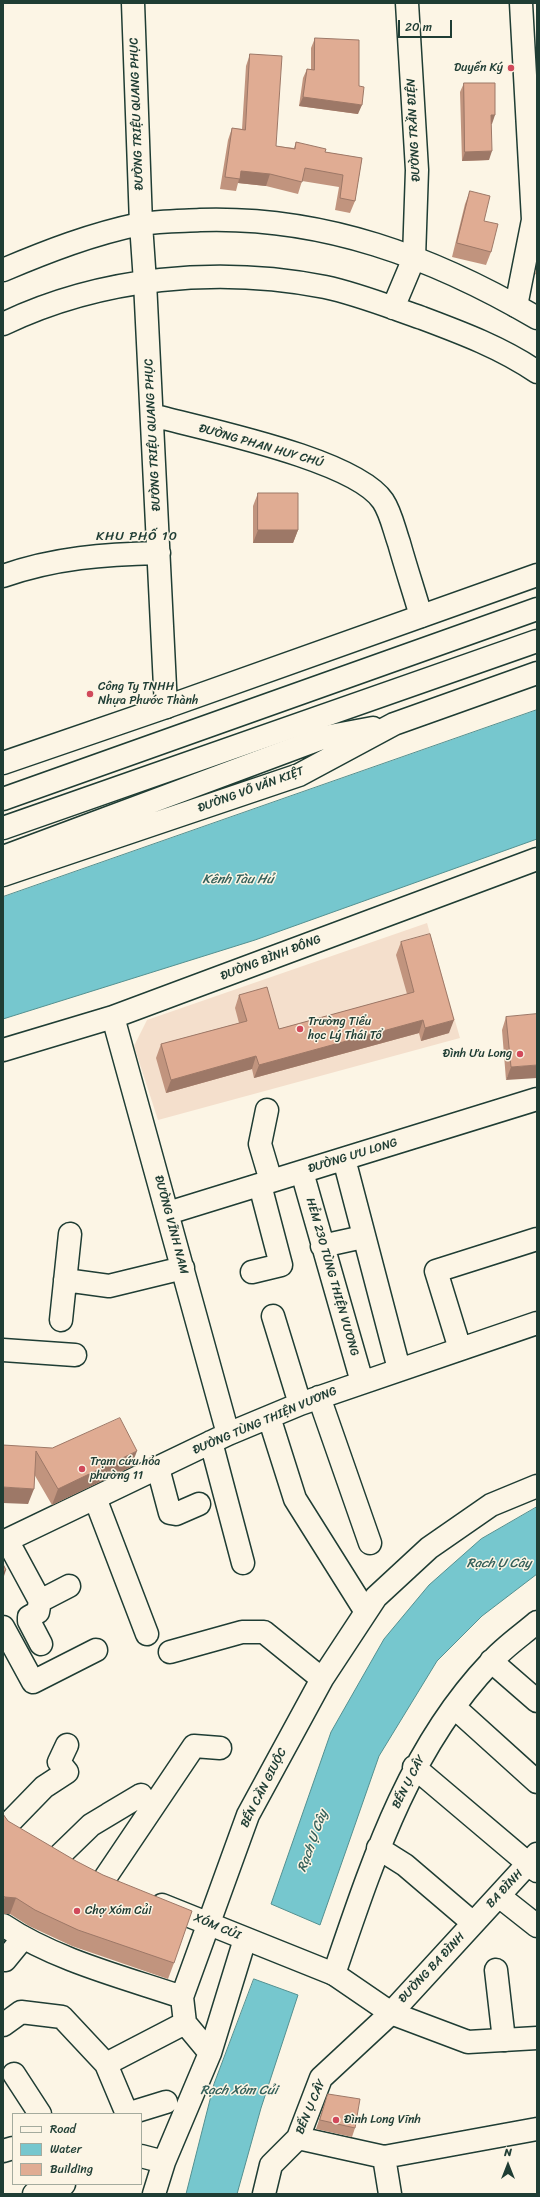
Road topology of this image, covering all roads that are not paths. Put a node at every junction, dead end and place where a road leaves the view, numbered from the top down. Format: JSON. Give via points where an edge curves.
{"nodes":[{"id":1,"x":133,"y":3,"type":"edge"},
{"id":2,"x":407,"y":3,"type":"edge"},
{"id":3,"x":521,"y":3,"type":"edge"},
{"id":4,"x":141,"y":224,"type":"junction"},
{"id":5,"x":414,"y":258,"type":"junction"},
{"id":6,"x":3,"y":270,"type":"edge"},
{"id":7,"x":145,"y":282,"type":"junction"},
{"id":8,"x":516,"y":306,"type":"junction"},
{"id":9,"x":393,"y":308,"type":"junction"},
{"id":10,"x":537,"y":318,"type":"edge"},
{"id":11,"x":3,"y":324,"type":"edge"},
{"id":12,"x":537,"y":372,"type":"edge"},
{"id":13,"x":152,"y":416,"type":"junction"},
{"id":14,"x":159,"y":552,"type":"junction"},
{"id":15,"x":537,"y":575,"type":"edge"},
{"id":16,"x":3,"y":576,"type":"edge"},
{"id":17,"x":537,"y":609,"type":"edge"},
{"id":18,"x":422,"y":616,"type":"junction"},
{"id":19,"x":537,"y":641,"type":"edge"},
{"id":20,"x":537,"y":674,"type":"edge"},
{"id":21,"x":166,"y":707,"type":"junction"},
{"id":22,"x":394,"y":724,"type":"junction"},
{"id":23,"x":3,"y":763,"type":"edge"},
{"id":24,"x":3,"y":799,"type":"edge"},
{"id":25,"x":3,"y":828,"type":"edge"},
{"id":26,"x":3,"y":857,"type":"edge"},
{"id":27,"x":537,"y":859,"type":"edge"},
{"id":28,"x":3,"y":875,"type":"edge"},
{"id":29,"x":113,"y":1017,"type":"junction"},
{"id":30,"x":3,"y":1050,"type":"edge"},
{"id":31,"x":537,"y":1100,"type":"edge"},
{"id":32,"x":267,"y":1110,"type":"dead end"},
{"id":33,"x":344,"y":1159,"type":"junction"},
{"id":34,"x":302,"y":1172,"type":"junction"},
{"id":35,"x":265,"y":1183,"type":"junction"},
{"id":36,"x":168,"y":1213,"type":"junction"},
{"id":37,"x":70,"y":1234,"type":"dead end"},
{"id":38,"x":363,"y":1237,"type":"junction"},
{"id":39,"x":537,"y":1239,"type":"edge"},
{"id":40,"x":322,"y":1246,"type":"junction"},
{"id":41,"x":183,"y":1268,"type":"junction"},
{"id":42,"x":252,"y":1272,"type":"dead end"},
{"id":43,"x":65,"y":1280,"type":"junction"},
{"id":44,"x":273,"y":1316,"type":"dead end"},
{"id":45,"x":62,"y":1320,"type":"dead end"},
{"id":46,"x":537,"y":1323,"type":"edge"},
{"id":47,"x":460,"y":1349,"type":"junction"},
{"id":48,"x":3,"y":1350,"type":"edge"},
{"id":49,"x":75,"y":1355,"type":"dead end"},
{"id":50,"x":399,"y":1370,"type":"junction"},
{"id":51,"x":362,"y":1382,"type":"junction"},
{"id":52,"x":310,"y":1401,"type":"junction"},
{"id":53,"x":269,"y":1417,"type":"junction"},
{"id":54,"x":219,"y":1438,"type":"junction"},
{"id":55,"x":158,"y":1468,"type":"junction"},
{"id":56,"x":537,"y":1486,"type":"edge"},
{"id":57,"x":95,"y":1498,"type":"junction"},
{"id":58,"x":199,"y":1504,"type":"dead end"},
{"id":59,"x":5,"y":1541,"type":"edge"},
{"id":60,"x":370,"y":1542,"type":"dead end"},
{"id":61,"x":243,"y":1563,"type":"dead end"},
{"id":62,"x":69,"y":1586,"type":"dead end"},
{"id":63,"x":40,"y":1601,"type":"junction"},
{"id":64,"x":366,"y":1612,"type":"junction"},
{"id":65,"x":537,"y":1622,"type":"edge"},
{"id":66,"x":3,"y":1627,"type":"edge"},
{"id":67,"x":148,"y":1634,"type":"dead end"},
{"id":68,"x":41,"y":1644,"type":"dead end"},
{"id":69,"x":96,"y":1650,"type":"dead end"},
{"id":70,"x":170,"y":1652,"type":"dead end"},
{"id":71,"x":491,"y":1661,"type":"junction"},
{"id":72,"x":322,"y":1679,"type":"junction"},
{"id":73,"x":537,"y":1700,"type":"edge"},
{"id":74,"x":454,"y":1707,"type":"junction"},
{"id":75,"x":67,"y":1745,"type":"dead end"},
{"id":76,"x":220,"y":1748,"type":"dead end"},
{"id":77,"x":414,"y":1767,"type":"junction"},
{"id":78,"x":537,"y":1782,"type":"edge"},
{"id":79,"x":109,"y":1814,"type":"dead end"},
{"id":80,"x":6,"y":1820,"type":"edge"},
{"id":81,"x":378,"y":1848,"type":"junction"},
{"id":82,"x":58,"y":1857,"type":"junction"},
{"id":83,"x":534,"y":1864,"type":"edge"},
{"id":84,"x":103,"y":1881,"type":"junction"},
{"id":85,"x":124,"y":1890,"type":"edge"},
{"id":86,"x":499,"y":1896,"type":"junction"},
{"id":87,"x":146,"y":1898,"type":"edge"},
{"id":88,"x":208,"y":1923,"type":"junction"},
{"id":89,"x":473,"y":1923,"type":"junction"},
{"id":90,"x":3,"y":1925,"type":"edge"},
{"id":91,"x":537,"y":1926,"type":"edge"},
{"id":92,"x":23,"y":1938,"type":"junction"},
{"id":93,"x":252,"y":1941,"type":"junction"},
{"id":94,"x":5,"y":1960,"type":"dead end"},
{"id":95,"x":496,"y":1970,"type":"dead end"},
{"id":96,"x":334,"y":1974,"type":"junction"},
{"id":97,"x":182,"y":1997,"type":"junction"},
{"id":98,"x":391,"y":2013,"type":"junction"},
{"id":99,"x":185,"y":2023,"type":"junction"},
{"id":100,"x":3,"y":2025,"type":"edge"},
{"id":101,"x":537,"y":2038,"type":"edge"},
{"id":102,"x":504,"y":2040,"type":"junction"},
{"id":103,"x":210,"y":2053,"type":"junction"},
{"id":104,"x":106,"y":2064,"type":"junction"},
{"id":105,"x":14,"y":2074,"type":"dead end"},
{"id":106,"x":166,"y":2102,"type":"dead end"},
{"id":107,"x":39,"y":2113,"type":"edge"},
{"id":108,"x":127,"y":2113,"type":"edge"},
{"id":109,"x":130,"y":2113,"type":"edge"},
{"id":110,"x":537,"y":2129,"type":"edge"},
{"id":111,"x":298,"y":2138,"type":"junction"},
{"id":112,"x":142,"y":2156,"type":"edge"},
{"id":113,"x":384,"y":2157,"type":"junction"},
{"id":114,"x":164,"y":2162,"type":"junction"},
{"id":115,"x":61,"y":2185,"type":"edge"},
{"id":116,"x":34,"y":2194,"type":"edge"},
{"id":117,"x":154,"y":2194,"type":"edge"},
{"id":118,"x":264,"y":2194,"type":"edge"},
{"id":119,"x":390,"y":2194,"type":"edge"}],
"edges":[{"from":1,"to":4,"type":"main road","name":"ĐƯỜNG TRIỆU QUANG PHỤC"},
{"from":2,"to":5,"type":"main road","name":"ĐƯỜNG TRẦN ĐIỆN","via":[[417,170]]},
{"from":3,"to":8,"type":"main road","via":[[533,220]]},
{"from":4,"to":5,"type":"main road","via":[[218,220],[267,221],[313,227],[360,238]]},
{"from":4,"to":6,"type":"main road","via":[[60,246]]},
{"from":4,"to":7,"type":"main road","name":"ĐƯỜNG TRIỆU QUANG PHỤC"},
{"from":5,"to":8,"type":"main road","via":[[449,272]]},
{"from":5,"to":9,"type":"main road"},
{"from":7,"to":9,"type":"main road","via":[[226,278],[278,280],[326,288]]},
{"from":7,"to":11,"type":"main road","via":[[116,286],[58,301]]},
{"from":7,"to":13,"type":"main road","name":"ĐƯỜNG TRIỆU QUANG PHỤC"},
{"from":8,"to":10,"type":"main road"},
{"from":9,"to":12,"type":"main road","via":[[493,346]]},
{"from":13,"to":14,"type":"main road","name":"ĐƯỜNG TRIỆU QUANG PHỤC"},
{"from":13,"to":18,"type":"main road","name":"ĐƯỜNG PHAN HUY CHÚ","via":[[310,458],[342,472],[379,495],[390,514]]},
{"from":14,"to":16,"type":"main road","via":[[56,560]]},
{"from":14,"to":21,"type":"main road","name":"ĐƯỜNG TRIỆU QUANG PHỤC"},
{"from":15,"to":18,"type":"main road"},
{"from":17,"to":24,"type":"main road"},
{"from":18,"to":21,"type":"main road"},
{"from":19,"to":25,"type":"main road"},
{"from":20,"to":22,"type":"main road","name":"ĐƯỜNG VÕ VĂN KIỆT"},
{"from":21,"to":23,"type":"main road"},
{"from":22,"to":26,"type":"main road","via":[[325,737]]},
{"from":22,"to":28,"type":"main road","name":"ĐƯỜNG VÕ VĂN KIỆT","via":[[299,775]]},
{"from":27,"to":29,"type":"main road","name":"ĐƯỜNG BÌNH ĐÔNG"},
{"from":29,"to":30,"type":"main road","name":"ĐƯỜNG BÌNH ĐÔNG"},
{"from":29,"to":36,"type":"main road","name":"ĐƯỜNG VĨNH NAM"},
{"from":31,"to":33,"type":"main road","name":"ĐƯỜNG ƯU LONG"},
{"from":32,"to":35,"type":"main road","via":[[260,1144]]},
{"from":33,"to":34,"type":"main road","name":"ĐƯỜNG ƯU LONG"},
{"from":33,"to":38,"type":"main road"},
{"from":34,"to":35,"type":"main road","name":"ĐƯỜNG ƯU LONG"},
{"from":34,"to":40,"type":"main road","name":"HẺM 230 TÙNG THIỆN VƯƠNG"},
{"from":35,"to":36,"type":"main road","name":"ĐƯỜNG ƯU LONG"},
{"from":35,"to":42,"type":"main road","via":[[281,1265]]},
{"from":36,"to":41,"type":"main road","name":"ĐƯỜNG VĨNH NAM"},
{"from":37,"to":43,"type":"main road"},
{"from":38,"to":40,"type":"main road"},
{"from":38,"to":50,"type":"main road"},
{"from":39,"to":47,"type":"main road","via":[[436,1270]]},
{"from":40,"to":51,"type":"main road","name":"HẺM 230 TÙNG THIỆN VƯƠNG"},
{"from":41,"to":43,"type":"main road","via":[[109,1286]]},
{"from":41,"to":54,"type":"main road","name":"ĐƯỜNG VĨNH NAM"},
{"from":43,"to":45,"type":"main road"},
{"from":44,"to":52,"type":"main road"},
{"from":46,"to":47,"type":"main road","name":"ĐƯỜNG TÙNG THIỆN VƯƠNG"},
{"from":47,"to":50,"type":"main road","name":"ĐƯỜNG TÙNG THIỆN VƯƠNG"},
{"from":48,"to":49,"type":"main road"},
{"from":50,"to":51,"type":"main road","name":"ĐƯỜNG TÙNG THIỆN VƯƠNG"},
{"from":51,"to":52,"type":"main road","name":"ĐƯỜNG TÙNG THIỆN VƯƠNG"},
{"from":52,"to":53,"type":"main road","name":"ĐƯỜNG TÙNG THIỆN VƯƠNG"},
{"from":52,"to":60,"type":"main road"},
{"from":53,"to":54,"type":"main road","name":"ĐƯỜNG TÙNG THIỆN VƯƠNG"},
{"from":53,"to":64,"type":"main road","via":[[295,1499]]},
{"from":54,"to":55,"type":"main road","name":"ĐƯỜNG TÙNG THIỆN VƯƠNG"},
{"from":54,"to":61,"type":"main road","name":"ĐƯỜNG VĨNH NAM"},
{"from":55,"to":57,"type":"main road","name":"ĐƯỜNG TÙNG THIỆN VƯƠNG"},
{"from":55,"to":58,"type":"main road","via":[[170,1513],[176,1514]]},
{"from":56,"to":64,"type":"main road","name":"BẾN CẦN GIUỘC","via":[[492,1505],[429,1548],[376,1596]]},
{"from":57,"to":59,"type":"main road","name":"ĐƯỜNG TÙNG THIỆN VƯƠNG"},
{"from":57,"to":67,"type":"main road"},
{"from":59,"to":63,"type":"main road"},
{"from":62,"to":63,"type":"main road"},
{"from":63,"to":68,"type":"main road","via":[[38,1612],[29,1617],[29,1621]]},
{"from":64,"to":72,"type":"main road","name":"BẾN CẦN GIUỘC"},
{"from":65,"to":71,"type":"main road","name":"BẾN Ụ CÂY"},
{"from":66,"to":69,"type":"main road","via":[[33,1682]]},
{"from":70,"to":72,"type":"main road","via":[[242,1632],[271,1627]]},
{"from":71,"to":73,"type":"main road"},
{"from":71,"to":74,"type":"main road","name":"BẾN Ụ CÂY"},
{"from":72,"to":88,"type":"main road","name":"BẾN CẦN GIUỘC","via":[[248,1815]]},
{"from":74,"to":77,"type":"main road","name":"BẾN Ụ CÂY"},
{"from":74,"to":78,"type":"main road"},
{"from":75,"to":80,"type":"main road","via":[[59,1762],[67,1772],[44,1787]]},
{"from":76,"to":84,"type":"main road","via":[[194,1746]]},
{"from":77,"to":81,"type":"main road","name":"BẾN Ụ CÂY"},
{"from":77,"to":83,"type":"main road"},
{"from":79,"to":82,"type":"main road","via":[[91,1825]]},
{"from":80,"to":82,"type":"main road"},
{"from":81,"to":89,"type":"main road","via":[[405,1865]]},
{"from":81,"to":96,"type":"main road","name":"BẾN Ụ CÂY"},
{"from":82,"to":84,"type":"main road"},
{"from":83,"to":86,"type":"main road","name":"BA ĐÌNH"},
{"from":84,"to":85,"type":"main road"},
{"from":86,"to":89,"type":"main road","name":"BA ĐÌNH"},
{"from":86,"to":91,"type":"main road"},
{"from":87,"to":88,"type":"main road","name":"XÓM CỦI"},
{"from":88,"to":93,"type":"main road","name":"XÓM CỦI"},
{"from":88,"to":97,"type":"main road","name":"BẾN CẦN GIUỘC"},
{"from":89,"to":98,"type":"main road","name":"ĐƯỜNG BA ĐÌNH"},
{"from":90,"to":92,"type":"main road"},
{"from":92,"to":94,"type":"main road"},
{"from":92,"to":97,"type":"main road","via":[[56,1953]]},
{"from":93,"to":96,"type":"main road","name":"XÓM CỦI"},
{"from":93,"to":103,"type":"main road"},
{"from":95,"to":102,"type":"main road"},
{"from":96,"to":98,"type":"main road","name":"XÓM CỦI"},
{"from":97,"to":99,"type":"main road"},
{"from":98,"to":102,"type":"main road","name":"XÓM CỦI","via":[[468,2042]]},
{"from":98,"to":111,"type":"main road","name":"BẾN Ụ CÂY","via":[[321,2078]]},
{"from":99,"to":103,"type":"main road"},
{"from":99,"to":104,"type":"main road"},
{"from":100,"to":104,"type":"main road","via":[[21,2012],[62,2017]]},
{"from":101,"to":102,"type":"main road","name":"XÓM CỦI"},
{"from":103,"to":114,"type":"main road"},
{"from":104,"to":108,"type":"main road"},
{"from":105,"to":107,"type":"main road"},
{"from":106,"to":109,"type":"main road"},
{"from":110,"to":113,"type":"main road"},
{"from":111,"to":113,"type":"main road"},
{"from":111,"to":118,"type":"main road","name":"BẾN Ụ CÂY","via":[[271,2165]]},
{"from":112,"to":114,"type":"main road"},
{"from":113,"to":119,"type":"main road"},
{"from":114,"to":117,"type":"main road"},
{"from":115,"to":116,"type":"main road"}]}
